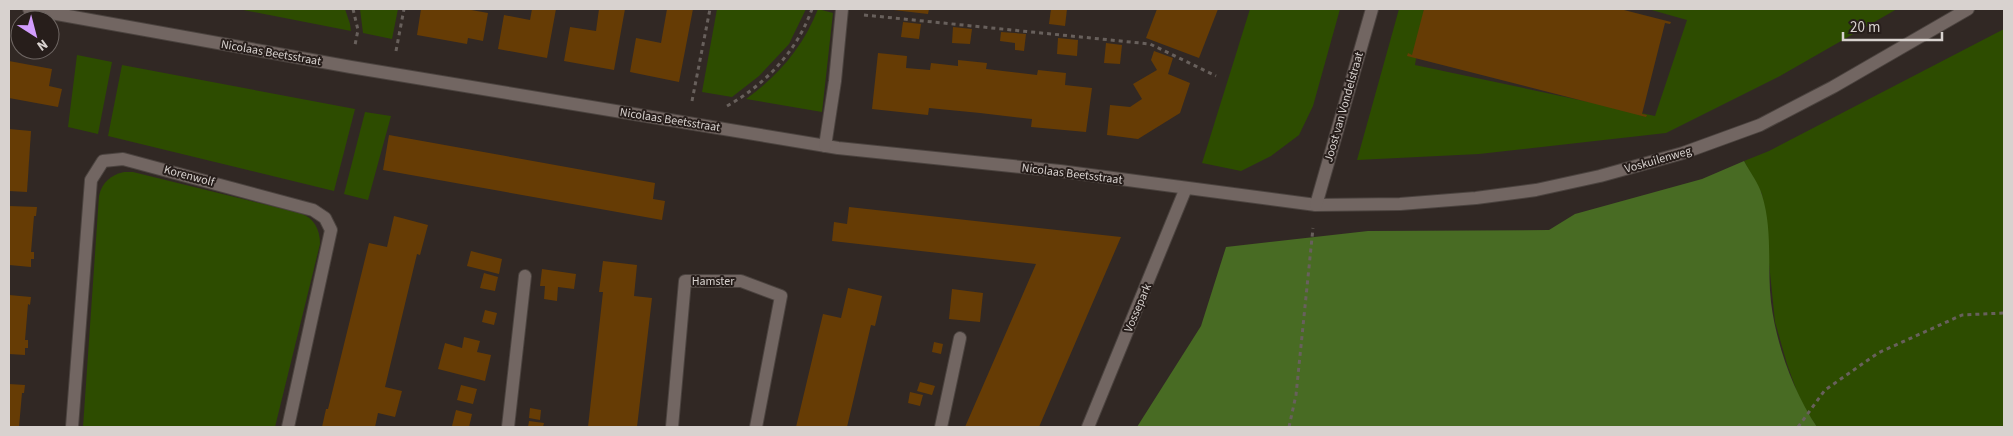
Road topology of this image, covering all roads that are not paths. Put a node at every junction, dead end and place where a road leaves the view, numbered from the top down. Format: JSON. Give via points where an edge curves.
{"nodes":[{"id":1,"x":29,"y":9,"type":"edge"},
{"id":2,"x":1372,"y":9,"type":"edge"},
{"id":3,"x":1968,"y":9,"type":"edge"},
{"id":4,"x":841,"y":11,"type":"edge"},
{"id":5,"x":825,"y":146,"type":"junction"},
{"id":6,"x":1186,"y":188,"type":"junction"},
{"id":7,"x":1316,"y":205,"type":"junction"},
{"id":8,"x":525,"y":276,"type":"dead end"},
{"id":9,"x":960,"y":338,"type":"dead end"},
{"id":10,"x":72,"y":427,"type":"edge"},
{"id":11,"x":288,"y":427,"type":"edge"},
{"id":12,"x":508,"y":427,"type":"edge"},
{"id":13,"x":672,"y":427,"type":"edge"},
{"id":14,"x":756,"y":427,"type":"edge"},
{"id":15,"x":940,"y":427,"type":"edge"},
{"id":16,"x":1088,"y":427,"type":"edge"}],
"edges":[{"from":1,"to":5,"type":"street","name":"Nicolaas Beetsstraat","via":[[351,68]]},
{"from":2,"to":7,"type":"street","name":"Joost van Vondelstraat"},
{"from":3,"to":7,"type":"street","name":"Voskuilenweg","via":[[1760,125],[1683,153],[1536,190],[1400,204]]},
{"from":4,"to":5,"type":"street"},
{"from":5,"to":6,"type":"street","name":"Nicolaas Beetsstraat"},
{"from":6,"to":7,"type":"street","name":"Nicolaas Beetsstraat"},
{"from":6,"to":16,"type":"street","name":"Vossepark"},
{"from":8,"to":12,"type":"street"},
{"from":9,"to":15,"type":"street"},
{"from":10,"to":11,"type":"street","name":"Korenwolf","via":[[91,180],[103,161],[124,159],[313,210],[326,218],[331,230]]},
{"from":13,"to":14,"type":"street","name":"Hamster","via":[[685,281],[742,280],[781,296]]}]}
